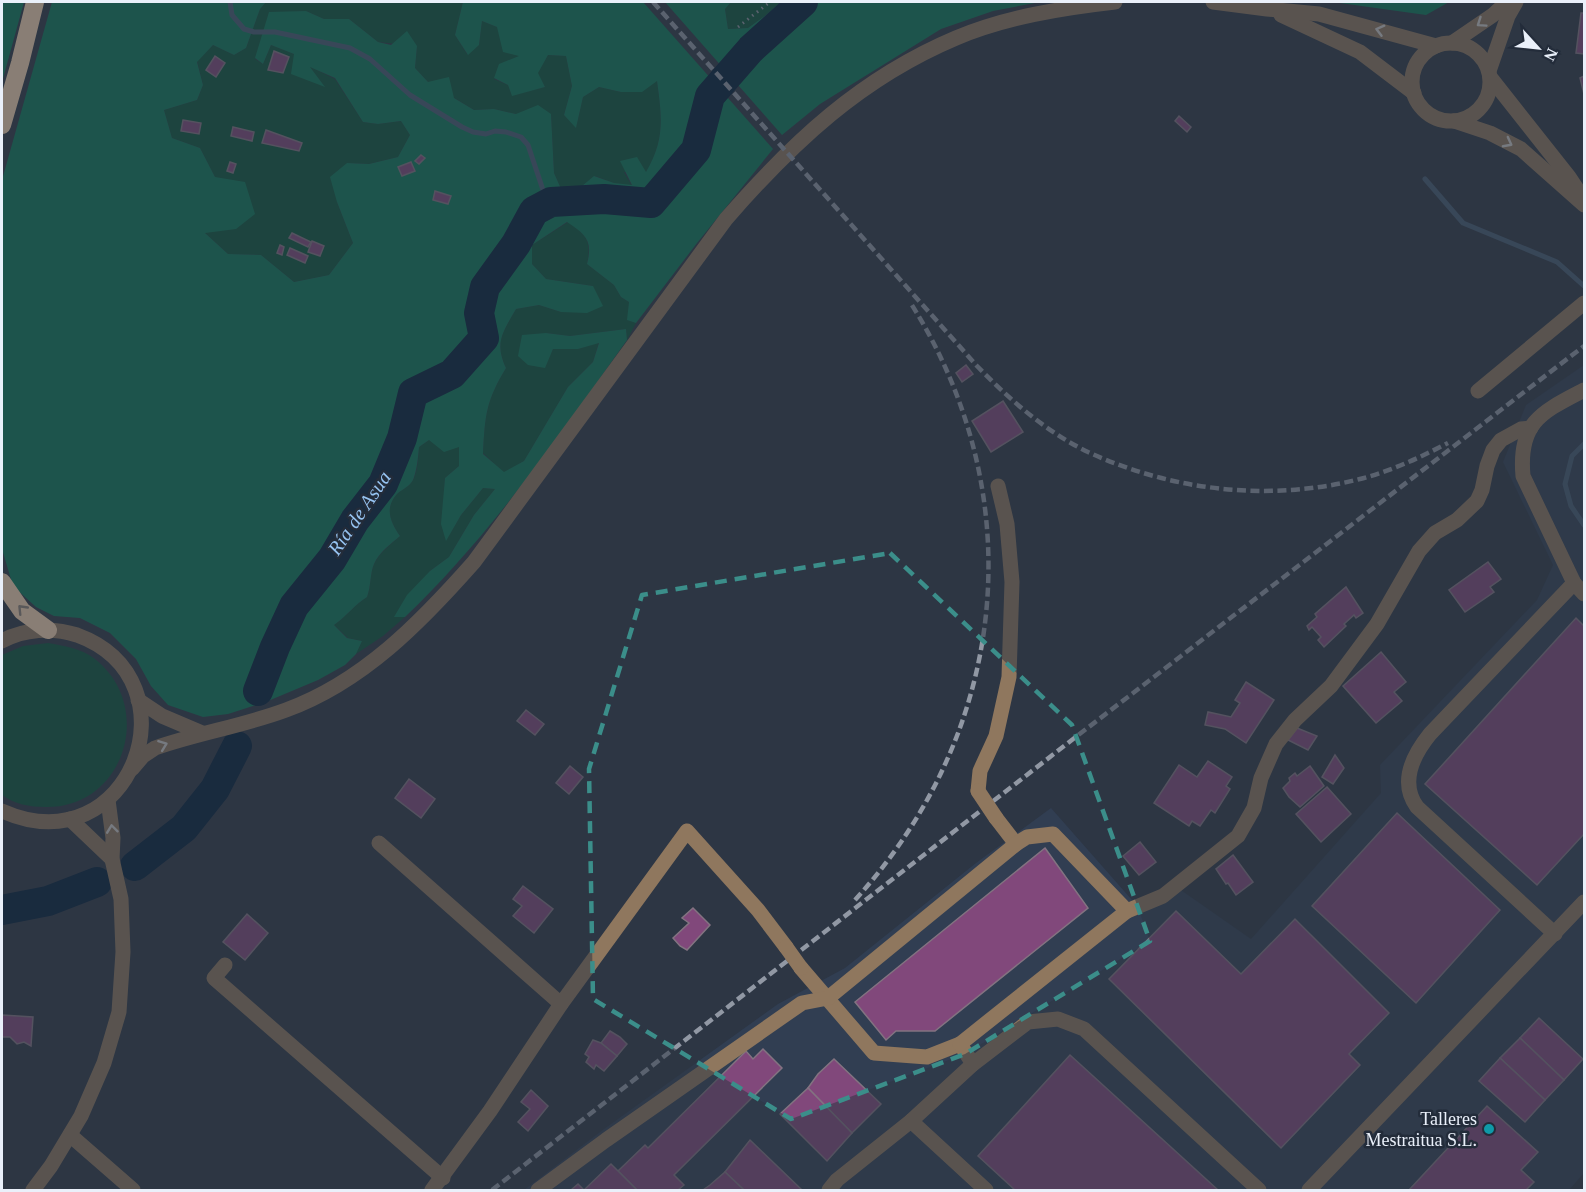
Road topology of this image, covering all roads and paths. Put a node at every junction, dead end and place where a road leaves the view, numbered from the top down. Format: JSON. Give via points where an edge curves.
{"nodes":[{"id":1,"x":35,"y":2,"type":"edge"},
{"id":2,"x":770,"y":2,"type":"edge"},
{"id":3,"x":1115,"y":2,"type":"edge"},
{"id":4,"x":1213,"y":2,"type":"edge"},
{"id":5,"x":1507,"y":2,"type":"edge"},
{"id":6,"x":1516,"y":2,"type":"edge"},
{"id":7,"x":1267,"y":9,"type":"junction"},
{"id":8,"x":738,"y":27,"type":"dead end"},
{"id":9,"x":1444,"y":44,"type":"junction"},
{"id":10,"x":1489,"y":74,"type":"junction"},
{"id":11,"x":1414,"y":93,"type":"junction"},
{"id":12,"x":1454,"y":121,"type":"junction"},
{"id":13,"x":2,"y":125,"type":"edge"},
{"id":14,"x":1584,"y":200,"type":"edge"},
{"id":15,"x":1584,"y":205,"type":"edge"},
{"id":16,"x":1584,"y":303,"type":"edge"},
{"id":17,"x":1584,"y":390,"type":"edge"},
{"id":18,"x":1478,"y":391,"type":"dead end"},
{"id":19,"x":1531,"y":428,"type":"junction"},
{"id":20,"x":998,"y":486,"type":"dead end"},
{"id":21,"x":2,"y":582,"type":"edge"},
{"id":22,"x":1579,"y":588,"type":"edge"},
{"id":23,"x":48,"y":630,"type":"junction"},
{"id":24,"x":2,"y":641,"type":"edge"},
{"id":25,"x":138,"y":700,"type":"junction"},
{"id":26,"x":202,"y":733,"type":"junction"},
{"id":27,"x":132,"y":769,"type":"junction"},
{"id":28,"x":108,"y":800,"type":"junction"},
{"id":29,"x":2,"y":811,"type":"edge"},
{"id":30,"x":70,"y":819,"type":"junction"},
{"id":31,"x":379,"y":843,"type":"dead end"},
{"id":32,"x":1016,"y":844,"type":"junction"},
{"id":33,"x":112,"y":859,"type":"junction"},
{"id":34,"x":1584,"y":902,"type":"edge"},
{"id":35,"x":1127,"y":911,"type":"junction"},
{"id":36,"x":1555,"y":934,"type":"junction"},
{"id":37,"x":225,"y":965,"type":"dead end"},
{"id":38,"x":828,"y":998,"type":"junction"},
{"id":39,"x":561,"y":1004,"type":"junction"},
{"id":40,"x":960,"y":1044,"type":"junction"},
{"id":41,"x":973,"y":1064,"type":"junction"},
{"id":42,"x":911,"y":1121,"type":"junction"},
{"id":43,"x":70,"y":1135,"type":"junction"},
{"id":44,"x":443,"y":1178,"type":"junction"},
{"id":45,"x":37,"y":1188,"type":"edge"},
{"id":46,"x":133,"y":1191,"type":"edge"},
{"id":47,"x":432,"y":1191,"type":"edge"},
{"id":48,"x":537,"y":1191,"type":"edge"},
{"id":49,"x":829,"y":1191,"type":"edge"},
{"id":50,"x":986,"y":1191,"type":"edge"},
{"id":51,"x":1259,"y":1191,"type":"edge"},
{"id":52,"x":1309,"y":1191,"type":"edge"}],
"edges":[{"from":1,"to":13,"type":"highway"},
{"from":2,"to":8,"type":"path"},
{"from":3,"to":26,"type":"street","via":[[1060,8],[957,38],[895,69],[849,99],[767,172],[726,219],[474,562],[437,604],[368,666],[341,684],[288,709]]},
{"from":4,"to":7,"type":"street"},
{"from":5,"to":9,"type":"street","one_way":true,"via":[[1493,15]]},
{"from":6,"to":10,"type":"street"},
{"from":9,"to":7,"type":"street","one_way":true,"via":[[1319,14]]},
{"from":7,"to":11,"type":"street","via":[[1360,52]]},
{"from":9,"to":10,"type":"street","via":[[1464,45],[1475,51]]},
{"from":9,"to":11,"type":"street","via":[[1427,51],[1419,60],[1412,82]]},
{"from":10,"to":12,"type":"street","via":[[1490,89],[1485,101],[1467,118]]},
{"from":10,"to":14,"type":"street"},
{"from":11,"to":12,"type":"street","via":[[1425,111]]},
{"from":12,"to":15,"type":"street","one_way":true,"via":[[1490,133],[1521,150]]},
{"from":16,"to":18,"type":"street"},
{"from":17,"to":19,"type":"street","via":[[1549,408]]},
{"from":19,"to":22,"type":"street","via":[[1522,457],[1523,476]]},
{"from":19,"to":35,"type":"street","via":[[1501,440],[1493,450],[1477,501],[1435,533],[1419,551],[1377,624],[1331,686],[1276,744],[1267,760],[1254,808],[1238,836],[1163,896]]},
{"from":20,"to":32,"type":"street","bridge":true,"via":[[1007,524],[1012,582],[1009,677],[996,736],[980,771],[978,791]]},
{"from":23,"to":21,"type":"highway","one_way":true,"via":[[22,610]]},
{"from":22,"to":36,"type":"street","via":[[1430,734],[1410,767],[1408,783],[1417,807]]},
{"from":23,"to":24,"type":"street"},
{"from":23,"to":25,"type":"street","via":[[78,636],[105,650],[125,673]]},
{"from":25,"to":26,"type":"street","via":[[162,716]]},
{"from":25,"to":27,"type":"street","via":[[142,723],[140,747]]},
{"from":27,"to":26,"type":"street","one_way":true,"via":[[155,748]]},
{"from":27,"to":28,"type":"street"},
{"from":28,"to":30,"type":"street"},
{"from":33,"to":28,"type":"street","one_way":true},
{"from":29,"to":30,"type":"street","via":[[44,822]]},
{"from":30,"to":33,"type":"street"},
{"from":31,"to":39,"type":"street"},
{"from":32,"to":35,"type":"street","via":[[1027,837],[1053,834]]},
{"from":32,"to":38,"type":"street"},
{"from":33,"to":43,"type":"street","via":[[120,899],[123,952],[119,1012],[104,1063]]},
{"from":34,"to":36,"type":"street"},
{"from":35,"to":40,"type":"street"},
{"from":36,"to":52,"type":"street"},
{"from":37,"to":44,"type":"street","via":[[214,978]]},
{"from":38,"to":39,"type":"street","bridge":true,"via":[[759,910],[687,831]]},
{"from":38,"to":40,"type":"street","via":[[874,1053],[927,1057]]},
{"from":38,"to":48,"type":"street","via":[[802,1003]]},
{"from":39,"to":44,"type":"street"},
{"from":40,"to":41,"type":"street"},
{"from":41,"to":42,"type":"street"},
{"from":41,"to":51,"type":"street","via":[[1028,1022],[1059,1019],[1084,1029]]},
{"from":42,"to":49,"type":"street","via":[[837,1180]]},
{"from":42,"to":50,"type":"street"},
{"from":43,"to":45,"type":"street"},
{"from":43,"to":46,"type":"street"},
{"from":44,"to":47,"type":"street"}]}
